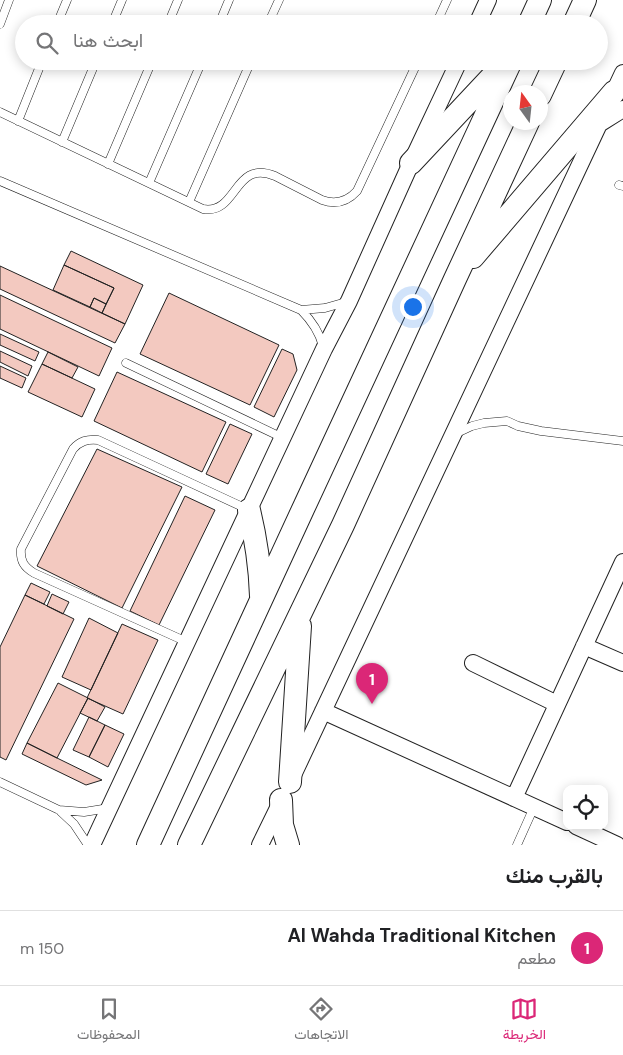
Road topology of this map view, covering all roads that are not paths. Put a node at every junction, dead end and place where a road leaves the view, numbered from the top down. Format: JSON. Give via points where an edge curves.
{"nodes":[{"id":1,"x":9,"y":0,"type":"edge"},
{"id":2,"x":67,"y":0,"type":"edge"},
{"id":3,"x":122,"y":0,"type":"edge"},
{"id":4,"x":178,"y":0,"type":"edge"},
{"id":5,"x":229,"y":0,"type":"edge"},
{"id":6,"x":279,"y":0,"type":"edge"},
{"id":7,"x":447,"y":0,"type":"edge"},
{"id":8,"x":488,"y":0,"type":"edge"},
{"id":9,"x":540,"y":0,"type":"edge"},
{"id":10,"x":585,"y":0,"type":"edge"},
{"id":11,"x":61,"y":15,"type":"edge"},
{"id":12,"x":116,"y":15,"type":"edge"},
{"id":13,"x":172,"y":15,"type":"edge"},
{"id":14,"x":223,"y":15,"type":"edge"},
{"id":15,"x":272,"y":15,"type":"edge"},
{"id":16,"x":440,"y":15,"type":"edge"},
{"id":17,"x":481,"y":15,"type":"edge"},
{"id":18,"x":533,"y":15,"type":"edge"},
{"id":19,"x":578,"y":15,"type":"edge"},
{"id":20,"x":0,"y":24,"type":"edge"},
{"id":21,"x":38,"y":70,"type":"edge"},
{"id":22,"x":92,"y":70,"type":"edge"},
{"id":23,"x":148,"y":70,"type":"edge"},
{"id":24,"x":198,"y":70,"type":"edge"},
{"id":25,"x":248,"y":70,"type":"edge"},
{"id":26,"x":414,"y":70,"type":"edge"},
{"id":27,"x":455,"y":70,"type":"edge"},
{"id":28,"x":498,"y":70,"type":"edge"},
{"id":29,"x":507,"y":70,"type":"edge"},
{"id":30,"x":552,"y":70,"type":"edge"},
{"id":31,"x":545,"y":85,"type":"edge"},
{"id":32,"x":620,"y":91,"type":"edge"},
{"id":33,"x":0,"y":112,"type":"edge"},
{"id":34,"x":18,"y":121,"type":"junction"},
{"id":35,"x":524,"y":130,"type":"edge"},
{"id":36,"x":62,"y":142,"type":"junction"},
{"id":37,"x":411,"y":163,"type":"junction"},
{"id":38,"x":108,"y":164,"type":"junction"},
{"id":39,"x":0,"y":181,"type":"edge"},
{"id":40,"x":149,"y":183,"type":"junction"},
{"id":41,"x":189,"y":202,"type":"junction"},
{"id":42,"x":454,"y":278,"type":"junction"},
{"id":43,"x":348,"y":301,"type":"junction"},
{"id":44,"x":301,"y":310,"type":"junction"},
{"id":45,"x":324,"y":349,"type":"junction"},
{"id":46,"x":126,"y":363,"type":"dead end"},
{"id":47,"x":452,"y":436,"type":"junction"},
{"id":48,"x":283,"y":438,"type":"junction"},
{"id":49,"x":623,"y":441,"type":"edge"},
{"id":50,"x":249,"y":510,"type":"junction"},
{"id":51,"x":623,"y":562,"type":"edge"},
{"id":52,"x":261,"y":600,"type":"junction"},
{"id":53,"x":301,"y":613,"type":"junction"},
{"id":54,"x":187,"y":642,"type":"junction"},
{"id":55,"x":584,"y":646,"type":"junction"},
{"id":56,"x":473,"y":663,"type":"dead end"},
{"id":57,"x":623,"y":663,"type":"edge"},
{"id":58,"x":557,"y":704,"type":"junction"},
{"id":59,"x":323,"y":711,"type":"junction"},
{"id":60,"x":0,"y":782,"type":"edge"},
{"id":61,"x":286,"y":791,"type":"junction"},
{"id":62,"x":514,"y":798,"type":"junction"},
{"id":63,"x":534,"y":807,"type":"junction"},
{"id":64,"x":109,"y":808,"type":"junction"},
{"id":65,"x":59,"y":810,"type":"junction"},
{"id":66,"x":563,"y":820,"type":"edge"},
{"id":67,"x":585,"y":830,"type":"edge"},
{"id":68,"x":88,"y":845,"type":"edge"},
{"id":69,"x":92,"y":845,"type":"edge"},
{"id":70,"x":148,"y":845,"type":"edge"},
{"id":71,"x":189,"y":845,"type":"edge"},
{"id":72,"x":260,"y":845,"type":"edge"},
{"id":73,"x":288,"y":845,"type":"edge"},
{"id":74,"x":517,"y":845,"type":"edge"},
{"id":75,"x":617,"y":845,"type":"edge"}],
"edges":[{"from":1,"to":20,"type":"lane"},
{"from":2,"to":11,"type":"lane"},
{"from":3,"to":12,"type":"lane"},
{"from":4,"to":13,"type":"lane"},
{"from":5,"to":14,"type":"lane"},
{"from":6,"to":15,"type":"lane"},
{"from":7,"to":16,"type":"lane"},
{"from":8,"to":17,"type":"street"},
{"from":9,"to":18,"type":"main road"},
{"from":10,"to":19,"type":"main road"},
{"from":21,"to":34,"type":"lane"},
{"from":22,"to":36,"type":"lane"},
{"from":23,"to":38,"type":"lane"},
{"from":24,"to":40,"type":"lane"},
{"from":25,"to":41,"type":"lane"},
{"from":26,"to":41,"type":"lane","via":[[352,197],[329,203],[269,173],[256,173],[245,178],[217,209],[210,210]]},
{"from":27,"to":37,"type":"street"},
{"from":28,"to":37,"type":"main road"},
{"from":29,"to":52,"type":"main road"},
{"from":30,"to":31,"type":"main road"},
{"from":32,"to":42,"type":"main road"},
{"from":32,"to":47,"type":"street","via":[[599,124]]},
{"from":33,"to":34,"type":"lane"},
{"from":34,"to":36,"type":"lane"},
{"from":35,"to":42,"type":"main road"},
{"from":36,"to":38,"type":"lane"},
{"from":37,"to":43,"type":"street"},
{"from":38,"to":40,"type":"lane"},
{"from":39,"to":44,"type":"lane"},
{"from":40,"to":41,"type":"lane"},
{"from":42,"to":53,"type":"main road"},
{"from":43,"to":44,"type":"lane","via":[[325,308]]},
{"from":43,"to":45,"type":"street"},
{"from":44,"to":45,"type":"lane","via":[[316,327]]},
{"from":45,"to":48,"type":"street"},
{"from":46,"to":48,"type":"lane"},
{"from":47,"to":49,"type":"lane","via":[[484,423],[507,421],[541,431]]},
{"from":47,"to":59,"type":"street"},
{"from":48,"to":50,"type":"street"},
{"from":50,"to":52,"type":"main road","via":[[258,555]]},
{"from":50,"to":54,"type":"street"},
{"from":50,"to":54,"type":"lane","via":[[98,440],[84,441],[73,449],[21,549],[21,561],[34,574]]},
{"from":51,"to":55,"type":"street"},
{"from":52,"to":70,"type":"main road"},
{"from":53,"to":61,"type":"main road"},
{"from":53,"to":71,"type":"main road"},
{"from":54,"to":64,"type":"street"},
{"from":55,"to":57,"type":"street"},
{"from":55,"to":58,"type":"street"},
{"from":56,"to":58,"type":"street"},
{"from":58,"to":62,"type":"street"},
{"from":59,"to":61,"type":"street"},
{"from":59,"to":62,"type":"street"},
{"from":60,"to":65,"type":"lane"},
{"from":61,"to":72,"type":"street"},
{"from":61,"to":73,"type":"main road","via":[[282,824]]},
{"from":62,"to":63,"type":"street"},
{"from":63,"to":66,"type":"street"},
{"from":63,"to":74,"type":"lane"},
{"from":64,"to":65,"type":"lane","via":[[84,812]]},
{"from":64,"to":69,"type":"street"},
{"from":65,"to":68,"type":"lane","via":[[74,824]]},
{"from":67,"to":75,"type":"street"}]}
